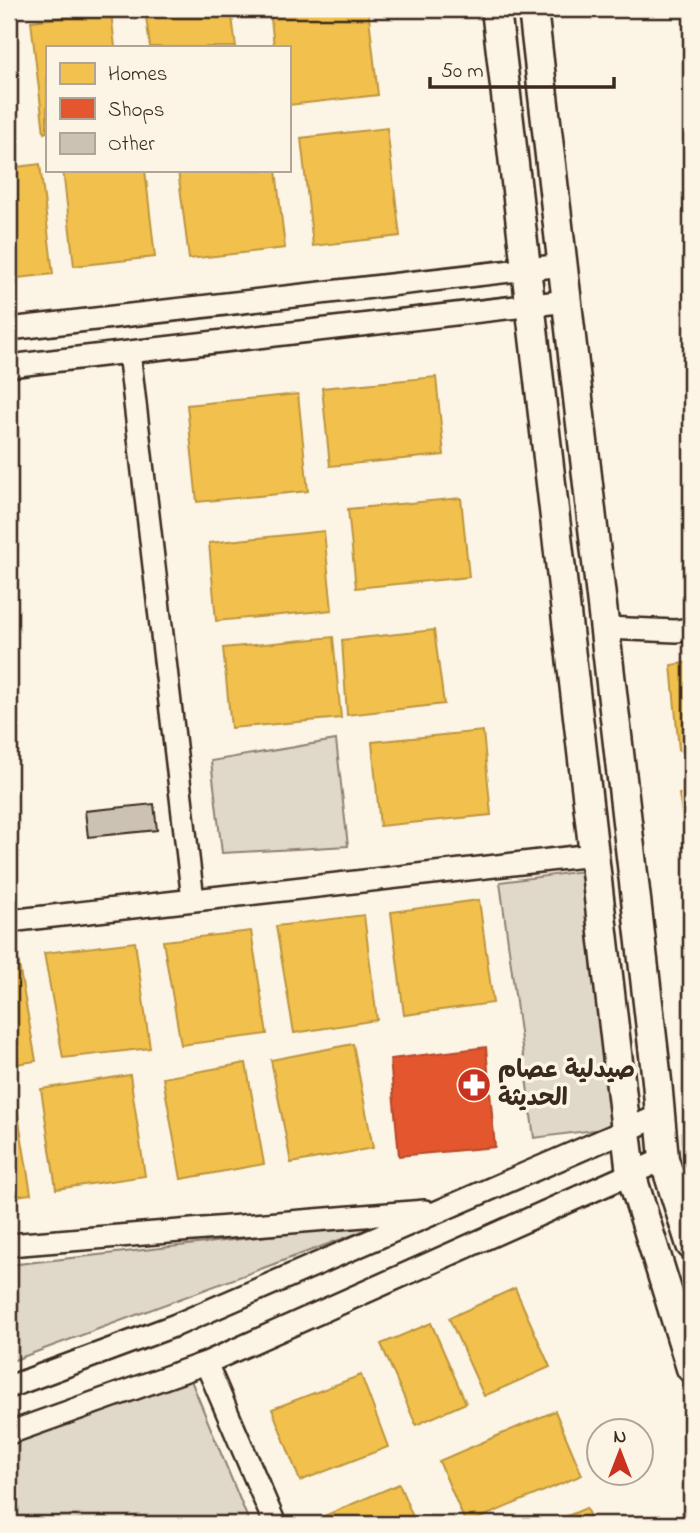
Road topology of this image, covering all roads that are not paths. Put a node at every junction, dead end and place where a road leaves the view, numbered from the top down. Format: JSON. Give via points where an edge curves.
{"nodes":[{"id":1,"x":496,"y":9,"type":"edge"},
{"id":2,"x":533,"y":9,"type":"edge"},
{"id":3,"x":540,"y":9,"type":"edge"},
{"id":4,"x":537,"y":45,"type":"junction"},
{"id":5,"x":500,"y":48,"type":"junction"},
{"id":6,"x":563,"y":265,"type":"junction"},
{"id":7,"x":526,"y":269,"type":"junction"},
{"id":8,"x":567,"y":301,"type":"junction"},
{"id":9,"x":530,"y":306,"type":"junction"},
{"id":10,"x":9,"y":329,"type":"edge"},
{"id":11,"x":129,"y":352,"type":"junction"},
{"id":12,"x":9,"y":366,"type":"edge"},
{"id":13,"x":605,"y":628,"type":"junction"},
{"id":14,"x":691,"y":629,"type":"edge"},
{"id":15,"x":593,"y":855,"type":"junction"},
{"id":16,"x":193,"y":900,"type":"junction"},
{"id":17,"x":9,"y":921,"type":"edge"},
{"id":18,"x":659,"y":1116,"type":"junction"},
{"id":19,"x":626,"y":1130,"type":"junction"},
{"id":20,"x":664,"y":1159,"type":"junction"},
{"id":21,"x":631,"y":1174,"type":"junction"},
{"id":22,"x":443,"y":1210,"type":"junction"},
{"id":23,"x":9,"y":1245,"type":"edge"},
{"id":24,"x":691,"y":1245,"type":"edge"},
{"id":25,"x":206,"y":1363,"type":"junction"},
{"id":26,"x":691,"y":1368,"type":"edge"},
{"id":27,"x":9,"y":1387,"type":"edge"},
{"id":28,"x":9,"y":1433,"type":"edge"},
{"id":29,"x":275,"y":1524,"type":"edge"}],
"edges":[{"from":1,"to":5,"type":"street"},
{"from":2,"to":3,"type":"street"},
{"from":2,"to":4,"type":"street"},
{"from":4,"to":5,"type":"street"},
{"from":4,"to":6,"type":"street"},
{"from":5,"to":7,"type":"street"},
{"from":6,"to":7,"type":"street"},
{"from":6,"to":8,"type":"street"},
{"from":7,"to":9,"type":"street"},
{"from":7,"to":10,"type":"street"},
{"from":8,"to":9,"type":"street"},
{"from":8,"to":13,"type":"street"},
{"from":9,"to":11,"type":"street"},
{"from":9,"to":15,"type":"street"},
{"from":11,"to":12,"type":"street"},
{"from":11,"to":16,"type":"street"},
{"from":13,"to":14,"type":"street"},
{"from":13,"to":18,"type":"street"},
{"from":15,"to":16,"type":"street"},
{"from":15,"to":19,"type":"street"},
{"from":16,"to":17,"type":"street"},
{"from":18,"to":19,"type":"street"},
{"from":18,"to":20,"type":"street"},
{"from":19,"to":21,"type":"street"},
{"from":19,"to":22,"type":"street"},
{"from":20,"to":21,"type":"street"},
{"from":20,"to":24,"type":"street"},
{"from":21,"to":25,"type":"street"},
{"from":21,"to":26,"type":"street"},
{"from":22,"to":23,"type":"street"},
{"from":22,"to":27,"type":"street","via":[[176,1325]]},
{"from":25,"to":28,"type":"street"},
{"from":25,"to":29,"type":"street"}]}
